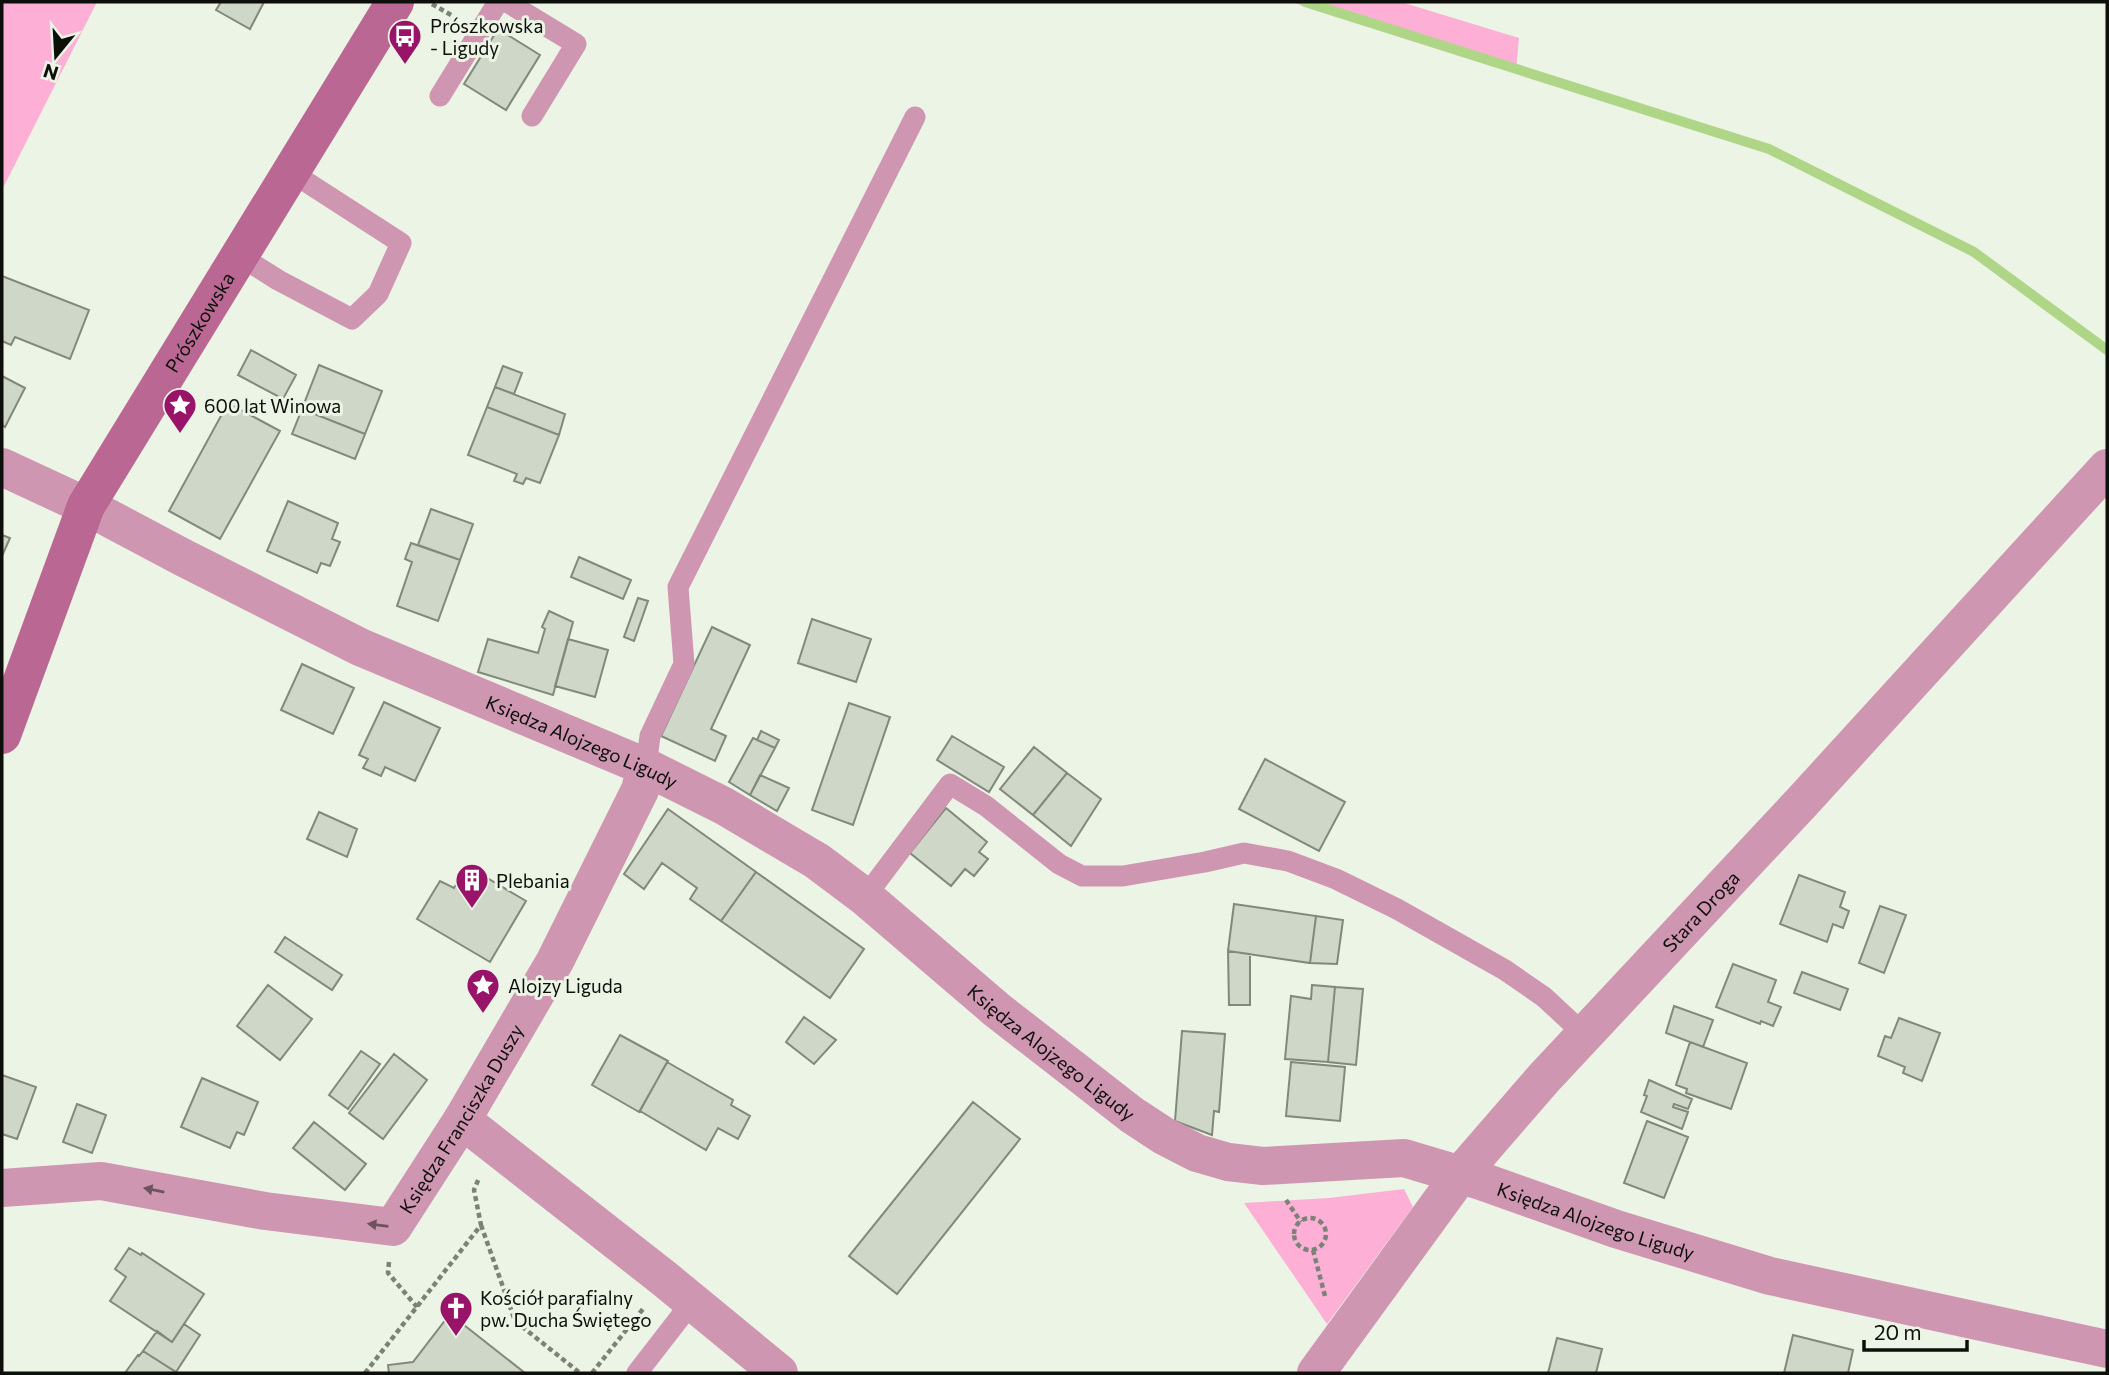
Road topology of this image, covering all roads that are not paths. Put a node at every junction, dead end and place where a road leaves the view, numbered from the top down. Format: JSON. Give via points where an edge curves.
{"nodes":[{"id":1,"x":395,"y":2,"type":"edge"},
{"id":2,"x":498,"y":2,"type":"edge"},
{"id":3,"x":507,"y":2,"type":"edge"},
{"id":4,"x":440,"y":96,"type":"dead end"},
{"id":5,"x":532,"y":116,"type":"dead end"},
{"id":6,"x":915,"y":117,"type":"dead end"},
{"id":7,"x":291,"y":172,"type":"junction"},
{"id":8,"x":240,"y":256,"type":"junction"},
{"id":9,"x":2,"y":467,"type":"edge"},
{"id":10,"x":2107,"y":468,"type":"edge"},
{"id":11,"x":86,"y":506,"type":"junction"},
{"id":12,"x":2,"y":735,"type":"edge"},
{"id":13,"x":646,"y":767,"type":"junction"},
{"id":14,"x":865,"y":897,"type":"junction"},
{"id":15,"x":1585,"y":1035,"type":"junction"},
{"id":16,"x":462,"y":1120,"type":"junction"},
{"id":17,"x":1460,"y":1175,"type":"junction"},
{"id":18,"x":2,"y":1188,"type":"edge"},
{"id":19,"x":679,"y":1291,"type":"junction"},
{"id":20,"x":2107,"y":1349,"type":"edge"},
{"id":21,"x":637,"y":1373,"type":"edge"},
{"id":22,"x":779,"y":1373,"type":"edge"},
{"id":23,"x":1316,"y":1373,"type":"edge"}],
"edges":[{"from":1,"to":7,"type":"main road","name":"Prószkowska"},
{"from":2,"to":4,"type":"lane"},
{"from":3,"to":5,"type":"lane","via":[[576,44]]},
{"from":6,"to":13,"type":"lane","via":[[678,587],[684,664],[650,736]]},
{"from":7,"to":8,"type":"main road","name":"Prószkowska"},
{"from":7,"to":8,"type":"lane","via":[[401,243],[377,294],[352,319]]},
{"from":8,"to":11,"type":"main road","name":"Prószkowska"},
{"from":9,"to":11,"type":"street","name":"Księdza Alojzego Ligudy"},
{"from":10,"to":15,"type":"street","name":"Stara Droga"},
{"from":11,"to":12,"type":"main road","name":"Prószkowska"},
{"from":11,"to":13,"type":"street","name":"Księdza Alojzego Ligudy","via":[[360,647]]},
{"from":13,"to":14,"type":"street","name":"Księdza Alojzego Ligudy","via":[[771,833]]},
{"from":13,"to":16,"type":"street","name":"Księdza Franciszka Duszy","via":[[640,790],[555,961]]},
{"from":14,"to":15,"type":"lane","via":[[950,784],[986,806],[1059,864],[1083,876],[1123,876],[1244,853],[1288,861],[1336,879],[1505,970],[1558,1008]]},
{"from":14,"to":17,"type":"street","name":"Księdza Alojzego Ligudy","via":[[997,1010],[1132,1115],[1197,1153],[1263,1166],[1404,1158]]},
{"from":15,"to":17,"type":"street","name":"Stara Droga"},
{"from":16,"to":18,"type":"street","name":"Księdza Franciszka Duszy","one_way":true,"via":[[393,1227],[265,1211],[102,1181]]},
{"from":16,"to":19,"type":"street"},
{"from":17,"to":20,"type":"street","name":"Księdza Alojzego Ligudy","via":[[1770,1276]]},
{"from":17,"to":23,"type":"street","name":"Stara Droga"},
{"from":19,"to":21,"type":"lane"},
{"from":19,"to":22,"type":"street"}]}
